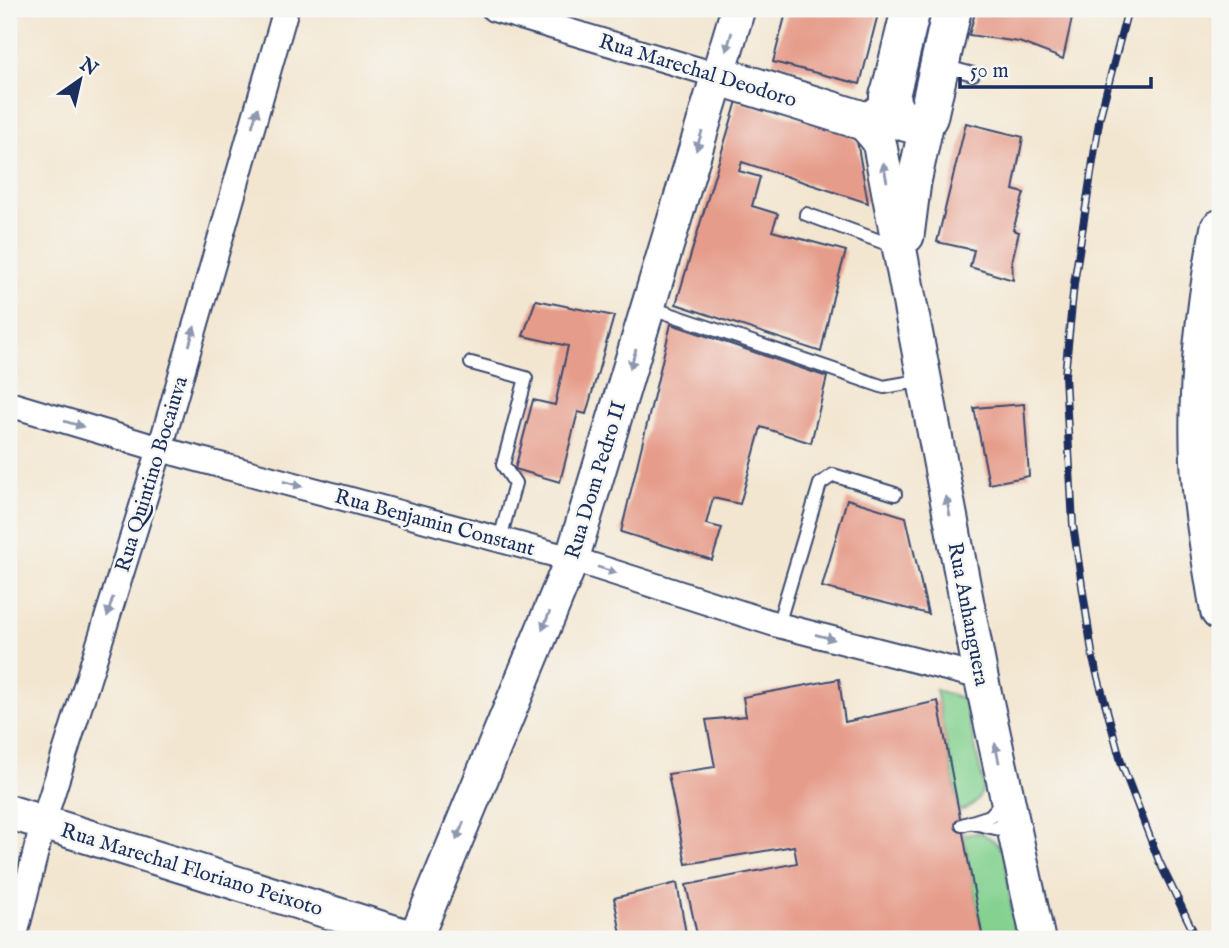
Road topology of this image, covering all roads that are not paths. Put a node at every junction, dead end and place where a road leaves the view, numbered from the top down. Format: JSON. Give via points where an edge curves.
{"nodes":[{"id":1,"x":286,"y":9,"type":"edge"},
{"id":2,"x":494,"y":9,"type":"edge"},
{"id":3,"x":738,"y":9,"type":"edge"},
{"id":4,"x":911,"y":9,"type":"edge"},
{"id":5,"x":952,"y":9,"type":"edge"},
{"id":6,"x":719,"y":76,"type":"junction"},
{"id":7,"x":875,"y":108,"type":"junction"},
{"id":8,"x":928,"y":117,"type":"junction"},
{"id":9,"x":806,"y":214,"type":"dead end"},
{"id":10,"x":1220,"y":229,"type":"edge"},
{"id":11,"x":899,"y":248,"type":"junction"},
{"id":12,"x":906,"y":287,"type":"junction"},
{"id":13,"x":649,"y":307,"type":"junction"},
{"id":14,"x":471,"y":363,"type":"dead end"},
{"id":15,"x":924,"y":380,"type":"junction"},
{"id":16,"x":9,"y":404,"type":"edge"},
{"id":17,"x":160,"y":449,"type":"junction"},
{"id":18,"x":895,"y":494,"type":"dead end"},
{"id":19,"x":500,"y":540,"type":"junction"},
{"id":20,"x":572,"y":559,"type":"junction"},
{"id":21,"x":1220,"y":611,"type":"edge"},
{"id":22,"x":778,"y":625,"type":"junction"},
{"id":23,"x":981,"y":677,"type":"junction"},
{"id":24,"x":1007,"y":797,"type":"junction"},
{"id":25,"x":9,"y":812,"type":"edge"},
{"id":26,"x":43,"y":822,"type":"junction"},
{"id":27,"x":1017,"y":840,"type":"junction"},
{"id":28,"x":14,"y":939,"type":"edge"},
{"id":29,"x":416,"y":939,"type":"edge"},
{"id":30,"x":1038,"y":939,"type":"edge"}],
"edges":[{"from":17,"to":1,"type":"street","name":"Rua Quintino Bocaiuva","one_way":true},
{"from":2,"to":6,"type":"street","name":"Rua Marechal Deodoro"},
{"from":3,"to":6,"type":"main road","name":"Rua Dom Pedro II","one_way":true},
{"from":4,"to":7,"type":"main road"},
{"from":5,"to":8,"type":"main road","name":"Rua Anhanguera","via":[[956,69]]},
{"from":6,"to":7,"type":"main road","name":"Rua Marechal Deodoro"},
{"from":6,"to":13,"type":"main road","name":"Rua Dom Pedro II","one_way":true},
{"from":7,"to":8,"type":"main road","via":[[893,109],[909,123]]},
{"from":11,"to":7,"type":"main road","name":"Rua Anhanguera","one_way":true},
{"from":8,"to":12,"type":"main road","name":"Rua Anhanguera","via":[[907,230]]},
{"from":9,"to":11,"type":"lane"},
{"from":10,"to":21,"type":"main road","via":[[1201,356],[1200,422],[1202,488]]},
{"from":11,"to":12,"type":"main road","name":"Rua Anhanguera"},
{"from":12,"to":15,"type":"main road","name":"Rua Anhanguera"},
{"from":13,"to":15,"type":"lane","via":[[884,387]]},
{"from":13,"to":20,"type":"main road","name":"Rua Dom Pedro II","one_way":true},
{"from":14,"to":19,"type":"lane","via":[[526,378],[503,465],[515,482]]},
{"from":23,"to":15,"type":"main road","name":"Rua Anhanguera","one_way":true},
{"from":16,"to":17,"type":"street","name":"Rua Benjamin Constant","one_way":true},
{"from":17,"to":19,"type":"street","name":"Rua Benjamin Constant","one_way":true},
{"from":17,"to":26,"type":"street","name":"Rua Quintino Bocaiuva","one_way":true},
{"from":18,"to":22,"type":"lane","via":[[833,475],[820,484]]},
{"from":19,"to":20,"type":"street","name":"Rua Benjamin Constant"},
{"from":20,"to":22,"type":"street","name":"Rua Benjamin Constant","one_way":true},
{"from":20,"to":29,"type":"main road","name":"Rua Dom Pedro II","one_way":true},
{"from":22,"to":23,"type":"street","name":"Rua Benjamin Constant","one_way":true},
{"from":24,"to":23,"type":"main road","name":"Rua Anhanguera","one_way":true},
{"from":24,"to":27,"type":"main road","name":"Rua Anhanguera"},
{"from":24,"to":27,"type":"lane","via":[[990,816],[968,824],[1004,830]]},
{"from":25,"to":26,"type":"main road","name":"Rua Marechal Floriano Peixoto"},
{"from":26,"to":28,"type":"street","name":"Rua Quintino Bocaiuva"},
{"from":26,"to":29,"type":"main road","name":"Rua Marechal Floriano Peixoto"},
{"from":27,"to":30,"type":"main road","name":"Rua Anhanguera"}]}
